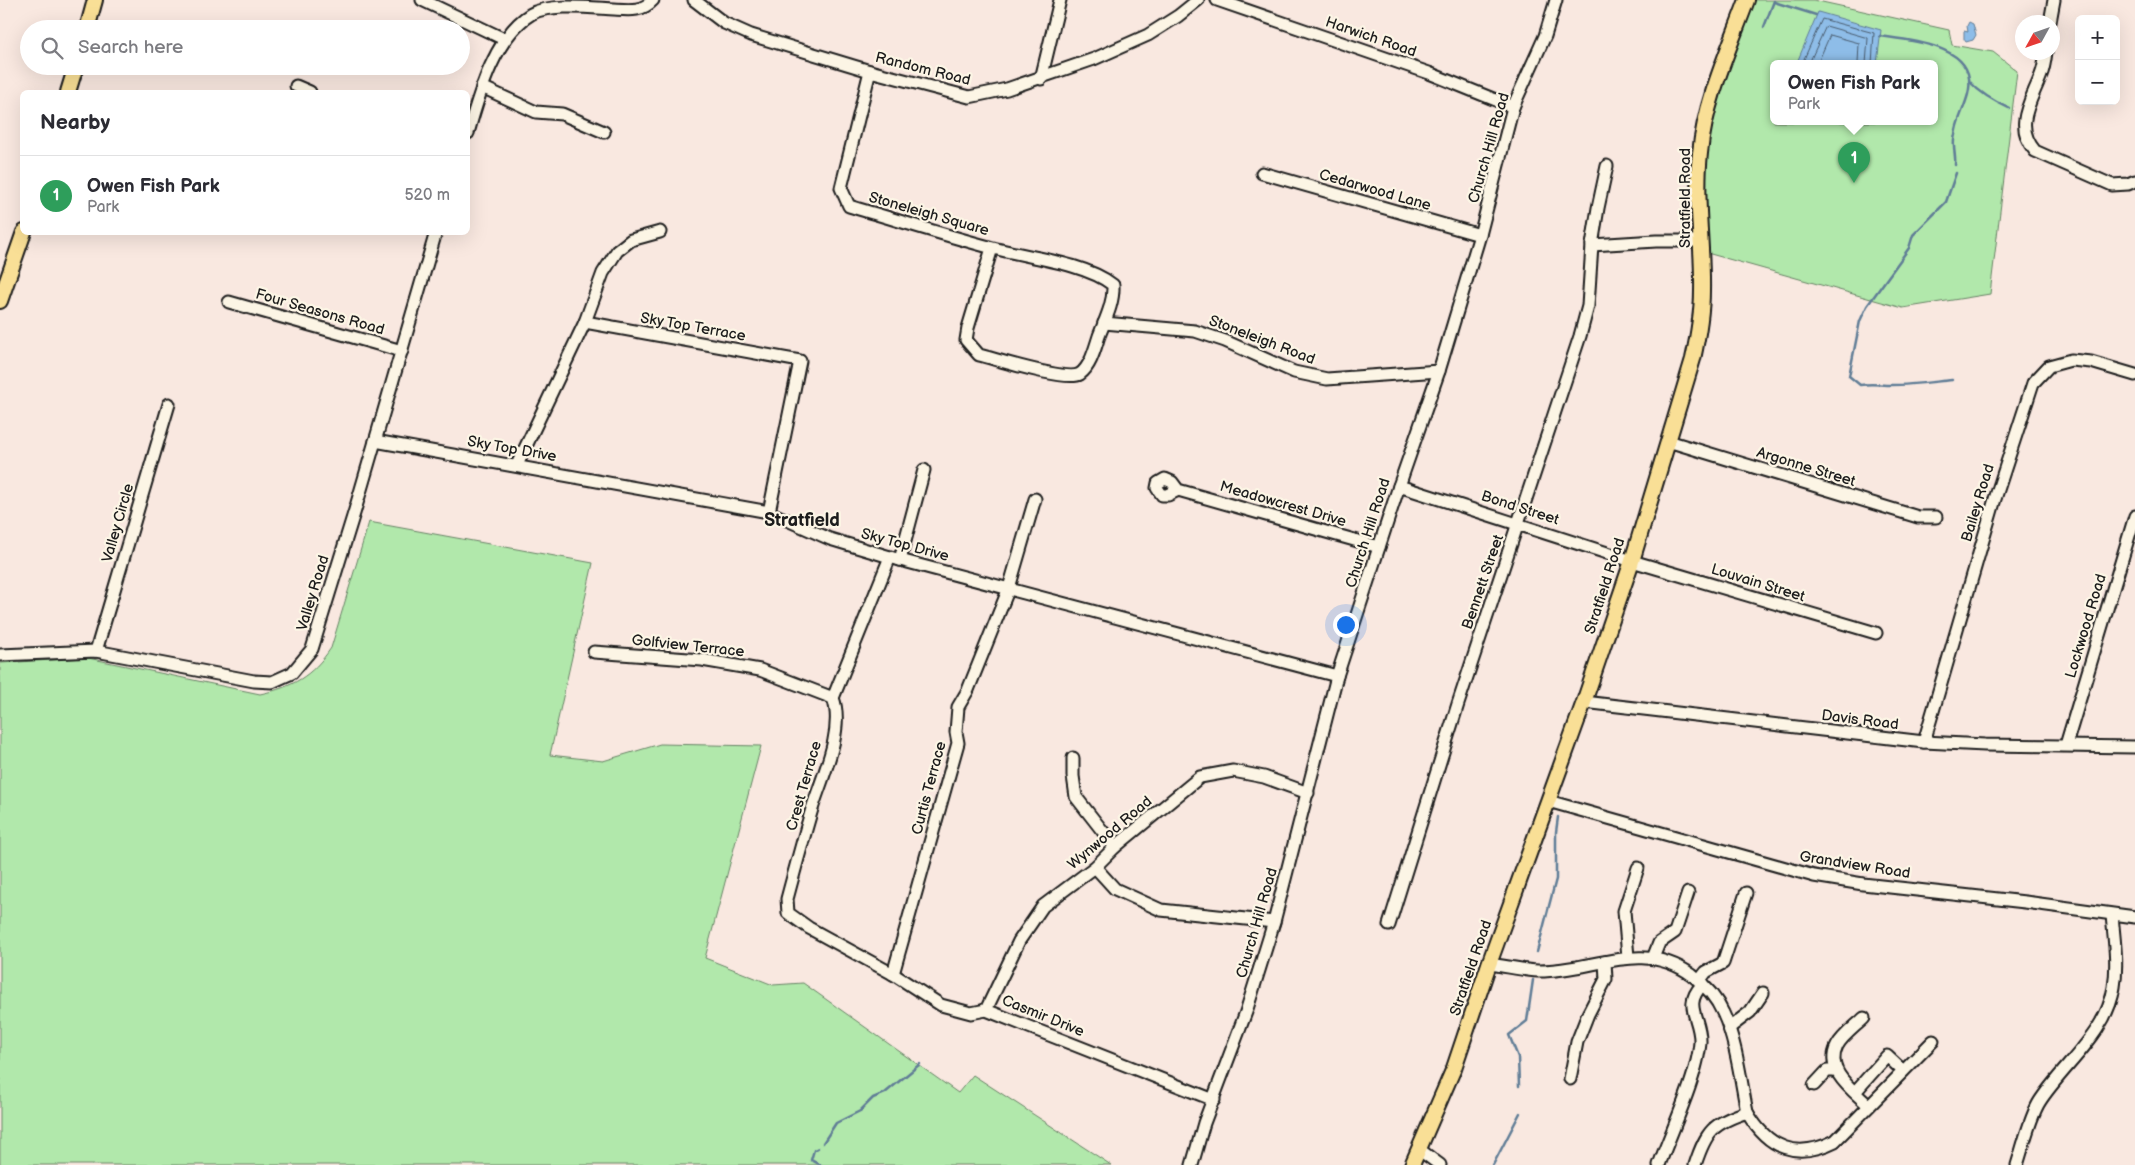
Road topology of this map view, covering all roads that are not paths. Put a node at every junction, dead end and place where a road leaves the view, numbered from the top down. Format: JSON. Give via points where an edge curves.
{"nodes":[{"id":1,"x":95,"y":0,"type":"edge"},
{"id":2,"x":422,"y":0,"type":"edge"},
{"id":3,"x":653,"y":0,"type":"edge"},
{"id":4,"x":694,"y":0,"type":"edge"},
{"id":5,"x":1060,"y":0,"type":"edge"},
{"id":6,"x":1198,"y":0,"type":"edge"},
{"id":7,"x":1217,"y":0,"type":"edge"},
{"id":8,"x":1556,"y":0,"type":"edge"},
{"id":9,"x":1747,"y":0,"type":"edge"},
{"id":10,"x":2054,"y":0,"type":"edge"},
{"id":11,"x":2051,"y":15,"type":"edge"},
{"id":12,"x":89,"y":20,"type":"edge"},
{"id":13,"x":464,"y":20,"type":"edge"},
{"id":14,"x":470,"y":23,"type":"edge"},
{"id":15,"x":504,"y":39,"type":"junction"},
{"id":16,"x":2045,"y":60,"type":"edge"},
{"id":17,"x":870,"y":71,"type":"junction"},
{"id":18,"x":73,"y":75,"type":"edge"},
{"id":19,"x":1041,"y":79,"type":"junction"},
{"id":20,"x":296,"y":86,"type":"dead end"},
{"id":21,"x":482,"y":87,"type":"junction"},
{"id":22,"x":69,"y":90,"type":"edge"},
{"id":23,"x":305,"y":90,"type":"edge"},
{"id":24,"x":1513,"y":107,"type":"junction"},
{"id":25,"x":471,"y":110,"type":"edge"},
{"id":26,"x":604,"y":132,"type":"dead end"},
{"id":27,"x":1607,"y":166,"type":"dead end"},
{"id":28,"x":1262,"y":173,"type":"dead end"},
{"id":29,"x":2135,"y":181,"type":"edge"},
{"id":30,"x":660,"y":232,"type":"dead end"},
{"id":31,"x":23,"y":235,"type":"edge"},
{"id":32,"x":435,"y":235,"type":"edge"},
{"id":33,"x":1480,"y":235,"type":"junction"},
{"id":34,"x":1701,"y":241,"type":"junction"},
{"id":35,"x":1592,"y":245,"type":"junction"},
{"id":36,"x":992,"y":248,"type":"junction"},
{"id":37,"x":0,"y":301,"type":"edge"},
{"id":38,"x":229,"y":302,"type":"dead end"},
{"id":39,"x":585,"y":322,"type":"junction"},
{"id":40,"x":1104,"y":323,"type":"junction"},
{"id":41,"x":402,"y":351,"type":"junction"},
{"id":42,"x":1439,"y":372,"type":"junction"},
{"id":43,"x":2135,"y":375,"type":"edge"},
{"id":44,"x":168,"y":404,"type":"dead end"},
{"id":45,"x":375,"y":441,"type":"junction"},
{"id":46,"x":1668,"y":441,"type":"junction"},
{"id":47,"x":517,"y":465,"type":"junction"},
{"id":48,"x":924,"y":470,"type":"dead end"},
{"id":49,"x":1399,"y":486,"type":"junction"},
{"id":50,"x":1178,"y":490,"type":"dead end"},
{"id":51,"x":1035,"y":499,"type":"dead end"},
{"id":52,"x":769,"y":512,"type":"junction"},
{"id":53,"x":2135,"y":516,"type":"edge"},
{"id":54,"x":1936,"y":517,"type":"dead end"},
{"id":55,"x":1518,"y":523,"type":"junction"},
{"id":56,"x":1379,"y":547,"type":"junction"},
{"id":57,"x":895,"y":558,"type":"junction"},
{"id":58,"x":1632,"y":561,"type":"junction"},
{"id":59,"x":1009,"y":588,"type":"junction"},
{"id":60,"x":1876,"y":633,"type":"dead end"},
{"id":61,"x":96,"y":650,"type":"junction"},
{"id":62,"x":594,"y":652,"type":"dead end"},
{"id":63,"x":0,"y":655,"type":"edge"},
{"id":64,"x":1337,"y":676,"type":"junction"},
{"id":65,"x":833,"y":698,"type":"junction"},
{"id":66,"x":1584,"y":702,"type":"junction"},
{"id":67,"x":1924,"y":742,"type":"junction"},
{"id":68,"x":2066,"y":745,"type":"junction"},
{"id":69,"x":2135,"y":747,"type":"edge"},
{"id":70,"x":1073,"y":758,"type":"dead end"},
{"id":71,"x":1308,"y":793,"type":"junction"},
{"id":72,"x":1548,"y":801,"type":"junction"},
{"id":73,"x":1115,"y":847,"type":"junction"},
{"id":74,"x":1094,"y":867,"type":"junction"},
{"id":75,"x":1638,"y":868,"type":"dead end"},
{"id":76,"x":1688,"y":893,"type":"dead end"},
{"id":77,"x":1746,"y":893,"type":"dead end"},
{"id":78,"x":788,"y":912,"type":"joint"},
{"id":79,"x":2112,"y":915,"type":"junction"},
{"id":80,"x":2135,"y":917,"type":"edge"},
{"id":81,"x":1274,"y":922,"type":"junction"},
{"id":82,"x":1389,"y":925,"type":"dead end"},
{"id":83,"x":1628,"y":957,"type":"junction"},
{"id":84,"x":1653,"y":958,"type":"junction"},
{"id":85,"x":1605,"y":962,"type":"junction"},
{"id":86,"x":1489,"y":964,"type":"junction"},
{"id":87,"x":893,"y":974,"type":"junction"},
{"id":88,"x":1700,"y":983,"type":"junction"},
{"id":89,"x":1763,"y":993,"type":"dead end"},
{"id":90,"x":986,"y":1010,"type":"junction"},
{"id":91,"x":1864,"y":1018,"type":"dead end"},
{"id":92,"x":1729,"y":1028,"type":"junction"},
{"id":93,"x":1933,"y":1040,"type":"dead end"},
{"id":94,"x":1835,"y":1071,"type":"junction"},
{"id":95,"x":1903,"y":1071,"type":"junction"},
{"id":96,"x":1570,"y":1079,"type":"dead end"},
{"id":97,"x":1814,"y":1085,"type":"dead end"},
{"id":98,"x":1855,"y":1092,"type":"junction"},
{"id":99,"x":1214,"y":1100,"type":"junction"},
{"id":100,"x":1869,"y":1106,"type":"junction"},
{"id":101,"x":1747,"y":1112,"type":"junction"},
{"id":102,"x":1420,"y":1150,"type":"junction"},
{"id":103,"x":1192,"y":1165,"type":"edge"},
{"id":104,"x":1412,"y":1165,"type":"edge"},
{"id":105,"x":1440,"y":1165,"type":"edge"},
{"id":106,"x":1659,"y":1165,"type":"edge"},
{"id":107,"x":1695,"y":1165,"type":"edge"},
{"id":108,"x":2017,"y":1165,"type":"edge"}],
"edges":[{"from":1,"to":12,"type":"main road"},
{"from":2,"to":13,"type":"street"},
{"from":3,"to":15,"type":"street","via":[[643,8],[630,10],[565,6],[532,14]]},
{"from":4,"to":17,"type":"street","name":"Random Road","via":[[733,28]]},
{"from":5,"to":19,"type":"street"},
{"from":6,"to":19,"type":"street","name":"Random Road","via":[[1148,35]]},
{"from":7,"to":24,"type":"street","name":"Harwich Road","via":[[1429,73]]},
{"from":8,"to":24,"type":"street","name":"Church Hill Road"},
{"from":9,"to":34,"type":"main road","name":"Stratfield Road","via":[[1718,79],[1702,135],[1699,174]]},
{"from":10,"to":11,"type":"street"},
{"from":14,"to":15,"type":"street"},
{"from":15,"to":21,"type":"street"},
{"from":16,"to":29,"type":"street","via":[[2024,121],[2028,142],[2036,151],[2112,185]]},
{"from":17,"to":19,"type":"street","name":"Random Road","via":[[969,97]]},
{"from":17,"to":36,"type":"street","name":"Stoneleigh Square","via":[[841,188],[849,206]]},
{"from":18,"to":22,"type":"main road"},
{"from":20,"to":23,"type":"street"},
{"from":21,"to":25,"type":"street"},
{"from":21,"to":26,"type":"street","via":[[536,112],[562,114]]},
{"from":24,"to":33,"type":"street","name":"Church Hill Road"},
{"from":27,"to":35,"type":"street","name":"Bennett Street"},
{"from":28,"to":33,"type":"street","name":"Cedarwood Lane"},
{"from":30,"to":39,"type":"street","via":[[631,240],[617,251],[603,273]]},
{"from":31,"to":37,"type":"main road"},
{"from":32,"to":41,"type":"street","name":"Valley Road"},
{"from":33,"to":42,"type":"street","name":"Church Hill Road"},
{"from":34,"to":35,"type":"street"},
{"from":34,"to":46,"type":"main road","name":"Stratfield Road","via":[[1700,325]]},
{"from":35,"to":55,"type":"street","name":"Bennett Street","via":[[1588,306]]},
{"from":36,"to":40,"type":"street","name":"Stoneleigh Square","via":[[1089,271],[1105,278],[1112,285],[1114,296]]},
{"from":36,"to":40,"type":"street","name":"Stoneleigh Square","via":[[966,340],[979,355],[1056,374],[1079,374],[1087,366]]},
{"from":38,"to":41,"type":"street","name":"Four Seasons Road"},
{"from":39,"to":47,"type":"street"},
{"from":39,"to":52,"type":"street","name":"Sky Top Terrace","via":[[800,361]]},
{"from":40,"to":42,"type":"street","name":"Stoneleigh Road","via":[[1195,331],[1294,372],[1327,379]]},
{"from":41,"to":45,"type":"street","name":"Valley Road"},
{"from":42,"to":49,"type":"street","name":"Church Hill Road"},
{"from":43,"to":67,"type":"street","name":"Bailey Road","via":[[2091,362],[2071,360],[2049,366],[2032,383],[1994,499]]},
{"from":44,"to":61,"type":"street","name":"Valley Circle"},
{"from":45,"to":47,"type":"street","name":"Sky Top Drive"},
{"from":45,"to":61,"type":"street","name":"Valley Road","via":[[312,648],[292,673],[272,682],[254,680]]},
{"from":46,"to":54,"type":"street","name":"Argonne Street","via":[[1918,517]]},
{"from":46,"to":58,"type":"main road","name":"Stratfield Road"},
{"from":47,"to":52,"type":"street","name":"Sky Top Drive"},
{"from":48,"to":57,"type":"street","name":"Crest Terrace"},
{"from":49,"to":55,"type":"street","name":"Bond Street"},
{"from":49,"to":56,"type":"street","name":"Church Hill Road"},
{"from":50,"to":56,"type":"street","name":"Meadowcrest Drive"},
{"from":51,"to":59,"type":"street","name":"Curtis Terrace"},
{"from":52,"to":57,"type":"street","name":"Sky Top Drive","via":[[830,539]]},
{"from":53,"to":68,"type":"street","name":"Lockwood Road"},
{"from":55,"to":58,"type":"street","name":"Bond Street"},
{"from":55,"to":82,"type":"street","name":"Bennett Street"},
{"from":56,"to":64,"type":"street","name":"Church Hill Road"},
{"from":57,"to":59,"type":"street","name":"Sky Top Drive"},
{"from":57,"to":65,"type":"street","name":"Crest Terrace"},
{"from":58,"to":60,"type":"street","name":"Louvain Street"},
{"from":58,"to":66,"type":"main road","name":"Stratfield Road"},
{"from":59,"to":64,"type":"street","name":"Sky Top Drive"},
{"from":59,"to":87,"type":"street","name":"Curtis Terrace","via":[[958,707],[958,744]]},
{"from":61,"to":63,"type":"street","name":"Valley Road"},
{"from":62,"to":65,"type":"street","name":"Golfview Terrace","via":[[702,660],[760,670]]},
{"from":64,"to":71,"type":"street","name":"Church Hill Road"},
{"from":65,"to":78,"type":"street","name":"Crest Terrace","via":[[837,709],[830,754],[787,899]]},
{"from":66,"to":67,"type":"street","name":"Davis Road"},
{"from":66,"to":72,"type":"main road","name":"Stratfield Road"},
{"from":67,"to":68,"type":"street","name":"Davis Road"},
{"from":68,"to":69,"type":"street","name":"Davis Road"},
{"from":70,"to":73,"type":"street","via":[[1076,797]]},
{"from":71,"to":73,"type":"street","name":"Wynwood Road","via":[[1264,777],[1233,771],[1200,777]]},
{"from":71,"to":81,"type":"street","name":"Church Hill Road"},
{"from":72,"to":79,"type":"street","name":"Grandview Road","via":[[1814,876]]},
{"from":72,"to":86,"type":"main road","name":"Stratfield Road"},
{"from":73,"to":74,"type":"street","name":"Wynwood Road"},
{"from":74,"to":81,"type":"street","via":[[1115,889],[1161,910]]},
{"from":74,"to":90,"type":"street","name":"Wynwood Road","via":[[1043,906],[1019,942]]},
{"from":75,"to":83,"type":"street","via":[[1624,912]]},
{"from":76,"to":84,"type":"street","via":[[1675,932],[1659,943]]},
{"from":77,"to":88,"type":"street","via":[[1723,963],[1706,972]]},
{"from":78,"to":87,"type":"street","name":"Casmir Drive","via":[[809,928]]},
{"from":79,"to":80,"type":"street","name":"Grandview Road"},
{"from":79,"to":108,"type":"street","via":[[2116,964],[2108,1010],[2098,1028],[2039,1102]]},
{"from":81,"to":99,"type":"street","name":"Church Hill Road"},
{"from":83,"to":84,"type":"street"},
{"from":83,"to":85,"type":"street"},
{"from":84,"to":88,"type":"street","via":[[1682,968]]},
{"from":85,"to":86,"type":"street","via":[[1538,971]]},
{"from":85,"to":96,"type":"street","via":[[1606,979],[1588,1014]]},
{"from":86,"to":102,"type":"main road","name":"Stratfield Road","via":[[1454,1068]]},
{"from":87,"to":90,"type":"street","name":"Casmir Drive","via":[[942,1005],[971,1013]]},
{"from":88,"to":92,"type":"street","via":[[1714,996]]},
{"from":88,"to":106,"type":"street","via":[[1692,1003],[1700,1032],[1699,1052]]},
{"from":89,"to":92,"type":"street","via":[[1750,1012]]},
{"from":90,"to":99,"type":"street","name":"Casmir Drive"},
{"from":91,"to":94,"type":"street","via":[[1837,1045],[1833,1055]]},
{"from":92,"to":101,"type":"street"},
{"from":93,"to":95,"type":"street"},
{"from":94,"to":97,"type":"street","via":[[1827,1071]]},
{"from":94,"to":98,"type":"street"},
{"from":95,"to":98,"type":"street","via":[[1886,1056]]},
{"from":95,"to":100,"type":"street"},
{"from":98,"to":100,"type":"street"},
{"from":99,"to":103,"type":"street","name":"Church Hill Road"},
{"from":100,"to":101,"type":"street","via":[[1835,1140],[1817,1149],[1801,1151],[1774,1142],[1759,1130]]},
{"from":101,"to":107,"type":"street","via":[[1725,1119],[1708,1133]]},
{"from":102,"to":104,"type":"main road","name":"Stratfield Road"},
{"from":102,"to":105,"type":"street"}]}
